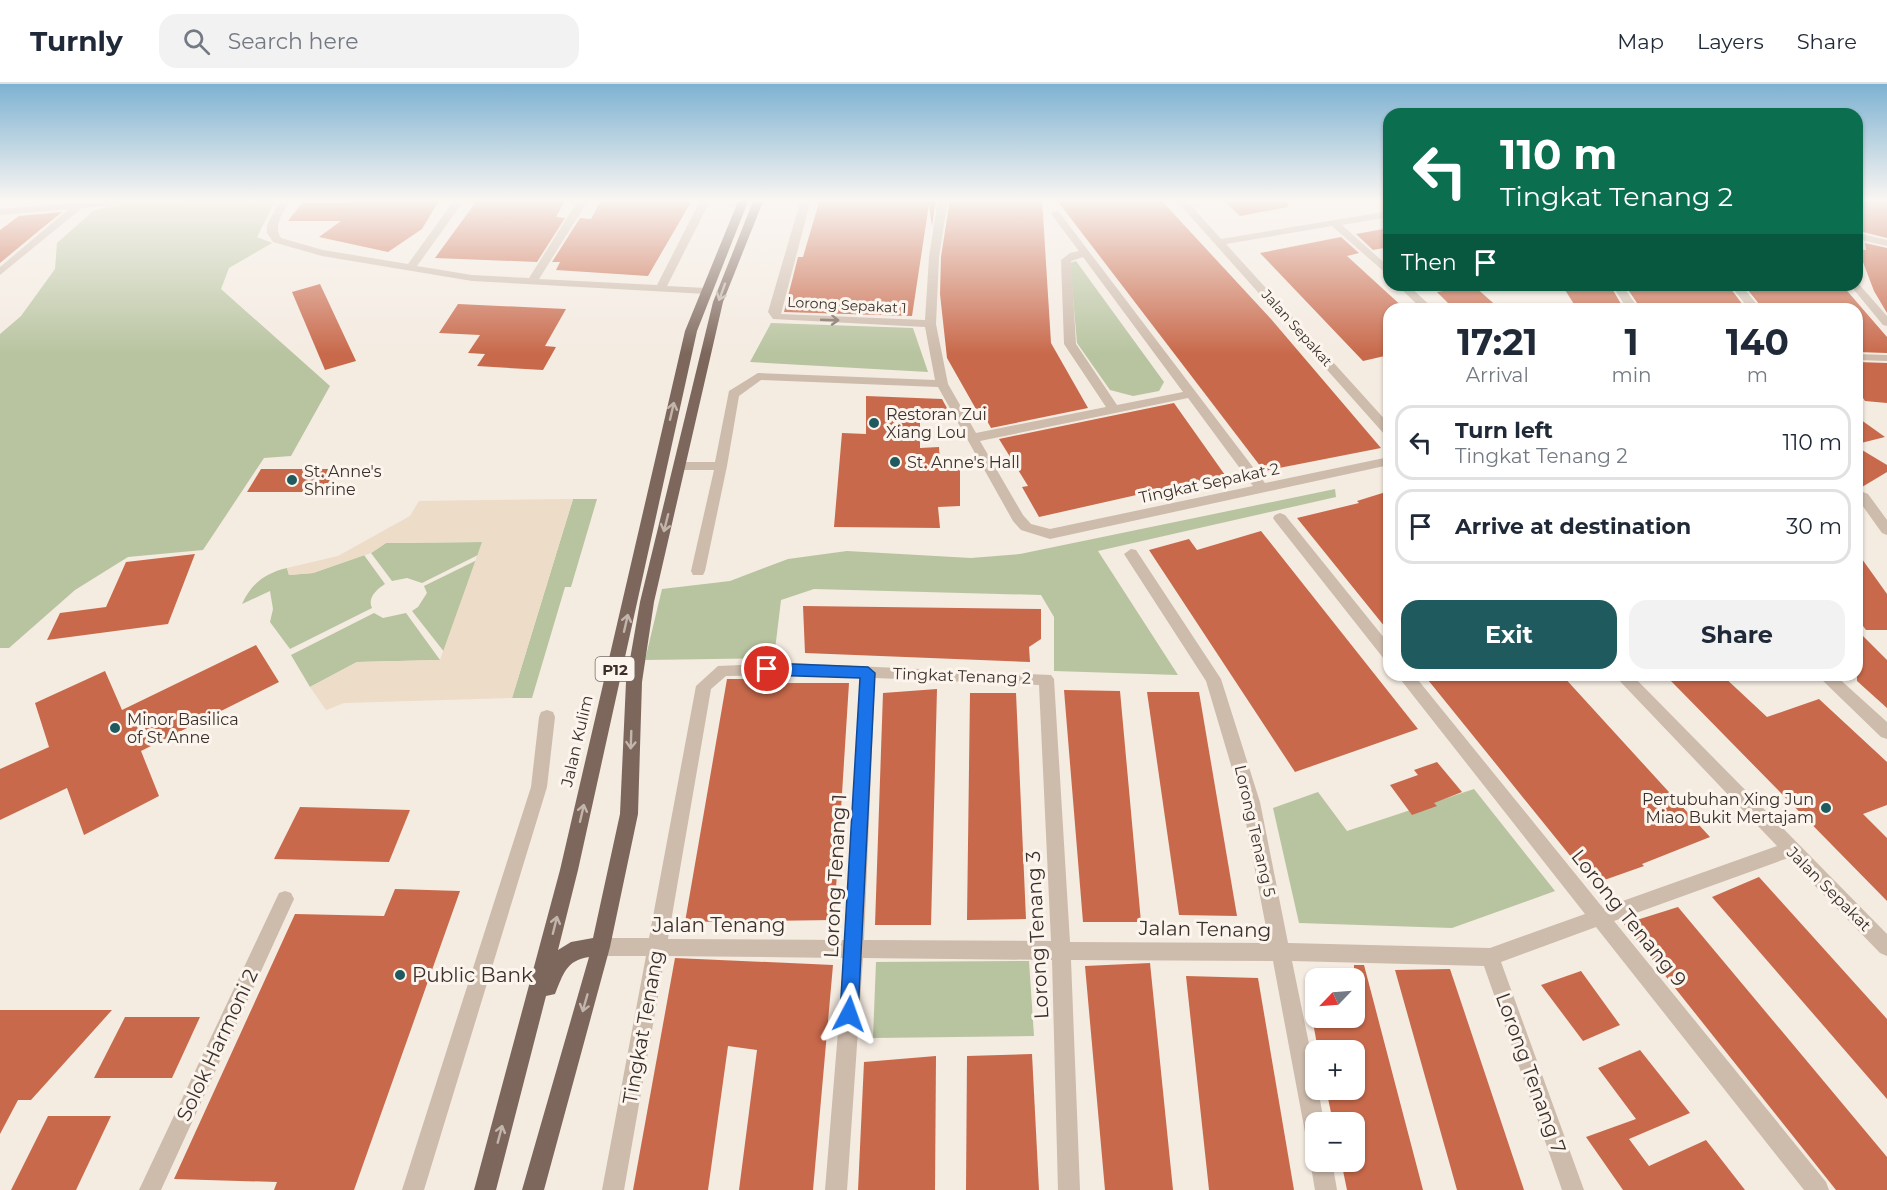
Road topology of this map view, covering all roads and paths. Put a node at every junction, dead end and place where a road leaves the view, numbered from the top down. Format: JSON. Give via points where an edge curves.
{"nodes":[{"id":1,"x":26,"y":251,"type":"edge"},
{"id":2,"x":314,"y":251,"type":"edge"},
{"id":3,"x":423,"y":251,"type":"edge"},
{"id":4,"x":552,"y":251,"type":"edge"},
{"id":5,"x":680,"y":251,"type":"edge"},
{"id":6,"x":723,"y":251,"type":"edge"},
{"id":7,"x":738,"y":251,"type":"edge"},
{"id":8,"x":791,"y":251,"type":"edge"},
{"id":9,"x":935,"y":251,"type":"edge"},
{"id":10,"x":1084,"y":251,"type":"edge"},
{"id":11,"x":1228,"y":251,"type":"edge"},
{"id":12,"x":1364,"y":251,"type":"edge"},
{"id":13,"x":1086,"y":254,"type":"junction"},
{"id":14,"x":410,"y":268,"type":"junction"},
{"id":15,"x":1383,"y":268,"type":"edge"},
{"id":16,"x":0,"y":272,"type":"edge"},
{"id":17,"x":533,"y":280,"type":"junction"},
{"id":18,"x":660,"y":289,"type":"junction"},
{"id":19,"x":706,"y":291,"type":"junction"},
{"id":20,"x":1409,"y":291,"type":"edge"},
{"id":21,"x":1740,"y":291,"type":"edge"},
{"id":22,"x":1862,"y":291,"type":"edge"},
{"id":23,"x":1422,"y":303,"type":"edge"},
{"id":24,"x":1750,"y":303,"type":"edge"},
{"id":25,"x":1883,"y":314,"type":"edge"},
{"id":26,"x":1887,"y":323,"type":"edge"},
{"id":27,"x":930,"y":324,"type":"junction"},
{"id":28,"x":1863,"y":357,"type":"edge"},
{"id":29,"x":1887,"y":358,"type":"edge"},
{"id":30,"x":942,"y":384,"type":"junction"},
{"id":31,"x":1191,"y":394,"type":"junction"},
{"id":32,"x":1114,"y":410,"type":"junction"},
{"id":33,"x":1383,"y":425,"type":"edge"},
{"id":34,"x":973,"y":438,"type":"junction"},
{"id":35,"x":1383,"y":462,"type":"edge"},
{"id":36,"x":680,"y":466,"type":"junction"},
{"id":37,"x":721,"y":466,"type":"junction"},
{"id":38,"x":1262,"y":489,"type":"junction"},
{"id":39,"x":1863,"y":497,"type":"dead end"},
{"id":40,"x":1280,"y":518,"type":"dead end"},
{"id":41,"x":1887,"y":530,"type":"edge"},
{"id":42,"x":1131,"y":554,"type":"dead end"},
{"id":43,"x":698,"y":571,"type":"dead end"},
{"id":44,"x":1383,"y":647,"type":"edge"},
{"id":45,"x":868,"y":673,"type":"junction"},
{"id":46,"x":1046,"y":679,"type":"joint"},
{"id":47,"x":1410,"y":681,"type":"edge"},
{"id":48,"x":1628,"y":681,"type":"edge"},
{"id":49,"x":1832,"y":681,"type":"edge"},
{"id":50,"x":704,"y":686,"type":"joint"},
{"id":51,"x":547,"y":717,"type":"dead end"},
{"id":52,"x":1887,"y":732,"type":"edge"},
{"id":53,"x":1790,"y":849,"type":"junction"},
{"id":54,"x":285,"y":899,"type":"dead end"},
{"id":55,"x":1600,"y":918,"type":"junction"},
{"id":56,"x":658,"y":946,"type":"junction"},
{"id":57,"x":601,"y":947,"type":"junction"},
{"id":58,"x":1887,"y":947,"type":"edge"},
{"id":59,"x":854,"y":948,"type":"junction"},
{"id":60,"x":1061,"y":950,"type":"junction"},
{"id":61,"x":1282,"y":952,"type":"junction"},
{"id":62,"x":1490,"y":957,"type":"junction"},
{"id":63,"x":531,"y":1023,"type":"junction"},
{"id":64,"x":1312,"y":1112,"type":"edge"},
{"id":65,"x":1323,"y":1172,"type":"edge"},
{"id":66,"x":484,"y":1186,"type":"edge"},
{"id":67,"x":150,"y":1190,"type":"edge"},
{"id":68,"x":413,"y":1190,"type":"edge"},
{"id":69,"x":533,"y":1190,"type":"edge"},
{"id":70,"x":613,"y":1190,"type":"edge"},
{"id":71,"x":836,"y":1190,"type":"edge"},
{"id":72,"x":1069,"y":1190,"type":"edge"},
{"id":73,"x":1326,"y":1190,"type":"edge"},
{"id":74,"x":1573,"y":1190,"type":"edge"},
{"id":75,"x":1818,"y":1190,"type":"edge"}],
"edges":[{"from":1,"to":16,"type":"street"},
{"from":2,"to":14,"type":"street"},
{"from":3,"to":14,"type":"street"},
{"from":4,"to":17,"type":"street"},
{"from":5,"to":18,"type":"street"},
{"from":6,"to":19,"type":"main road","name":"Jalan Kulim","number":"P12"},
{"from":7,"to":36,"type":"main road","one_way":true,"via":[[718,302]]},
{"from":8,"to":27,"type":"street","name":"Lorong Sepakat 1","one_way":true,"via":[[774,312],[777,316]]},
{"from":9,"to":27,"type":"street"},
{"from":10,"to":13,"type":"street"},
{"from":11,"to":33,"type":"street","name":"Jalan Sepakat"},
{"from":12,"to":15,"type":"street"},
{"from":13,"to":31,"type":"street"},
{"from":13,"to":32,"type":"street","via":[[1066,260],[1070,344]]},
{"from":14,"to":17,"type":"street","via":[[472,278]]},
{"from":17,"to":18,"type":"street"},
{"from":18,"to":19,"type":"street"},
{"from":63,"to":19,"type":"main road","name":"Jalan Kulim","number":"P12","one_way":true,"via":[[691,331]]},
{"from":20,"to":23,"type":"street"},
{"from":21,"to":24,"type":"street"},
{"from":22,"to":25,"type":"street"},
{"from":25,"to":26,"type":"street"},
{"from":27,"to":30,"type":"street"},
{"from":28,"to":29,"type":"street"},
{"from":30,"to":34,"type":"street"},
{"from":30,"to":37,"type":"street","via":[[758,377],[733,393]]},
{"from":31,"to":32,"type":"street"},
{"from":31,"to":38,"type":"street"},
{"from":32,"to":34,"type":"street"},
{"from":34,"to":38,"type":"street","name":"Tingkat Sepakat 2","via":[[1018,518],[1036,532],[1050,534]]},
{"from":35,"to":38,"type":"street","name":"Tingkat Sepakat 2"},
{"from":36,"to":37,"type":"street"},
{"from":36,"to":57,"type":"main road","one_way":true,"via":[[645,613],[634,682],[628,814]]},
{"from":37,"to":43,"type":"street"},
{"from":39,"to":41,"type":"street"},
{"from":40,"to":44,"type":"street"},
{"from":42,"to":61,"type":"street","name":"Lorong Tenang 5","via":[[1213,679],[1251,802]]},
{"from":45,"to":46,"type":"street","name":"Tingkat Tenang 2"},
{"from":45,"to":50,"type":"street","name":"Tingkat Tenang 2","via":[[723,670]]},
{"from":45,"to":59,"type":"street","name":"Lorong Tenang 1"},
{"from":46,"to":60,"type":"street","name":"Lorong Tenang 3"},
{"from":47,"to":55,"type":"street","name":"Lorong Tenang 9"},
{"from":48,"to":53,"type":"street","name":"Jalan Sepakat"},
{"from":49,"to":52,"type":"street"},
{"from":50,"to":56,"type":"street","name":"Tingkat Tenang"},
{"from":51,"to":68,"type":"street","name":"Jalan Kulim","via":[[539,787]]},
{"from":53,"to":55,"type":"street","name":"Jalan Tenang"},
{"from":53,"to":58,"type":"street","name":"Jalan Sepakat"},
{"from":54,"to":67,"type":"street","name":"Solok Harmoni 2"},
{"from":55,"to":62,"type":"street","name":"Jalan Tenang"},
{"from":55,"to":75,"type":"street","name":"Lorong Tenang 9"},
{"from":56,"to":57,"type":"street","name":"Jalan Tenang"},
{"from":56,"to":59,"type":"street","name":"Jalan Tenang"},
{"from":56,"to":70,"type":"street","name":"Tingkat Tenang"},
{"from":57,"to":63,"type":"main road","via":[[575,948],[566,953]]},
{"from":57,"to":69,"type":"main road","one_way":true},
{"from":59,"to":60,"type":"street","name":"Jalan Tenang"},
{"from":59,"to":71,"type":"street","name":"Lorong Tenang 1"},
{"from":60,"to":61,"type":"street","name":"Jalan Tenang"},
{"from":60,"to":72,"type":"street","name":"Lorong Tenang 3"},
{"from":61,"to":62,"type":"street","name":"Jalan Tenang"},
{"from":61,"to":64,"type":"street","name":"Lorong Tenang 5"},
{"from":62,"to":74,"type":"street","name":"Lorong Tenang 7"},
{"from":66,"to":63,"type":"main road","name":"Jalan Kulim","number":"P12","one_way":true},
{"from":65,"to":73,"type":"street"}]}
